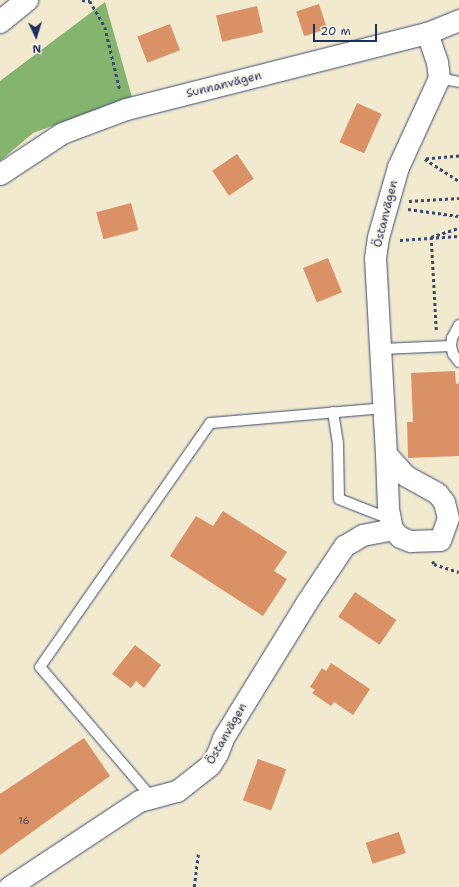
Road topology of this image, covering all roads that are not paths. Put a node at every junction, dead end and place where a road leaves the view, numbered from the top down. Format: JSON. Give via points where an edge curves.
{"nodes":[{"id":1,"x":27,"y":0,"type":"edge"},
{"id":2,"x":459,"y":20,"type":"edge"},
{"id":3,"x":0,"y":22,"type":"edge"},
{"id":4,"x":427,"y":33,"type":"junction"},
{"id":5,"x":439,"y":78,"type":"junction"},
{"id":6,"x":459,"y":82,"type":"edge"},
{"id":7,"x":0,"y":174,"type":"edge"},
{"id":8,"x":459,"y":325,"type":"edge"},
{"id":9,"x":451,"y":346,"type":"junction"},
{"id":10,"x":381,"y":349,"type":"junction"},
{"id":11,"x":459,"y":362,"type":"edge"},
{"id":12,"x":384,"y":408,"type":"junction"},
{"id":13,"x":333,"y":412,"type":"junction"},
{"id":14,"x":386,"y":454,"type":"junction"},
{"id":15,"x":391,"y":524,"type":"junction"},
{"id":16,"x":449,"y":540,"type":"edge"},
{"id":17,"x":152,"y":798,"type":"junction"},
{"id":18,"x":9,"y":887,"type":"edge"}],
"edges":[{"from":1,"to":3,"type":"main road"},
{"from":2,"to":4,"type":"street","name":"Sunnanvägen"},
{"from":4,"to":5,"type":"street","via":[[437,62]]},
{"from":4,"to":7,"type":"street","name":"Sunnanvägen","via":[[126,109],[62,133]]},
{"from":5,"to":6,"type":"lane"},
{"from":5,"to":10,"type":"street","name":"Östanvägen","via":[[398,167],[395,207],[378,241],[375,258]]},
{"from":8,"to":9,"type":"lane"},
{"from":9,"to":10,"type":"lane"},
{"from":9,"to":11,"type":"lane"},
{"from":10,"to":12,"type":"street","name":"Östanvägen"},
{"from":12,"to":13,"type":"lane"},
{"from":12,"to":14,"type":"street","name":"Östanvägen"},
{"from":13,"to":15,"type":"lane","via":[[338,443],[339,499]]},
{"from":13,"to":17,"type":"lane","via":[[210,423],[40,667]]},
{"from":14,"to":15,"type":"street","name":"Östanvägen"},
{"from":14,"to":16,"type":"street","via":[[405,475],[438,493],[444,502],[448,518]]},
{"from":15,"to":16,"type":"street","via":[[400,537],[410,541]]},
{"from":15,"to":17,"type":"street","name":"Östanvägen","via":[[362,535],[344,546],[223,738],[210,765],[177,791]]},
{"from":17,"to":18,"type":"street","name":"Östanvägen","via":[[139,801]]}]}
